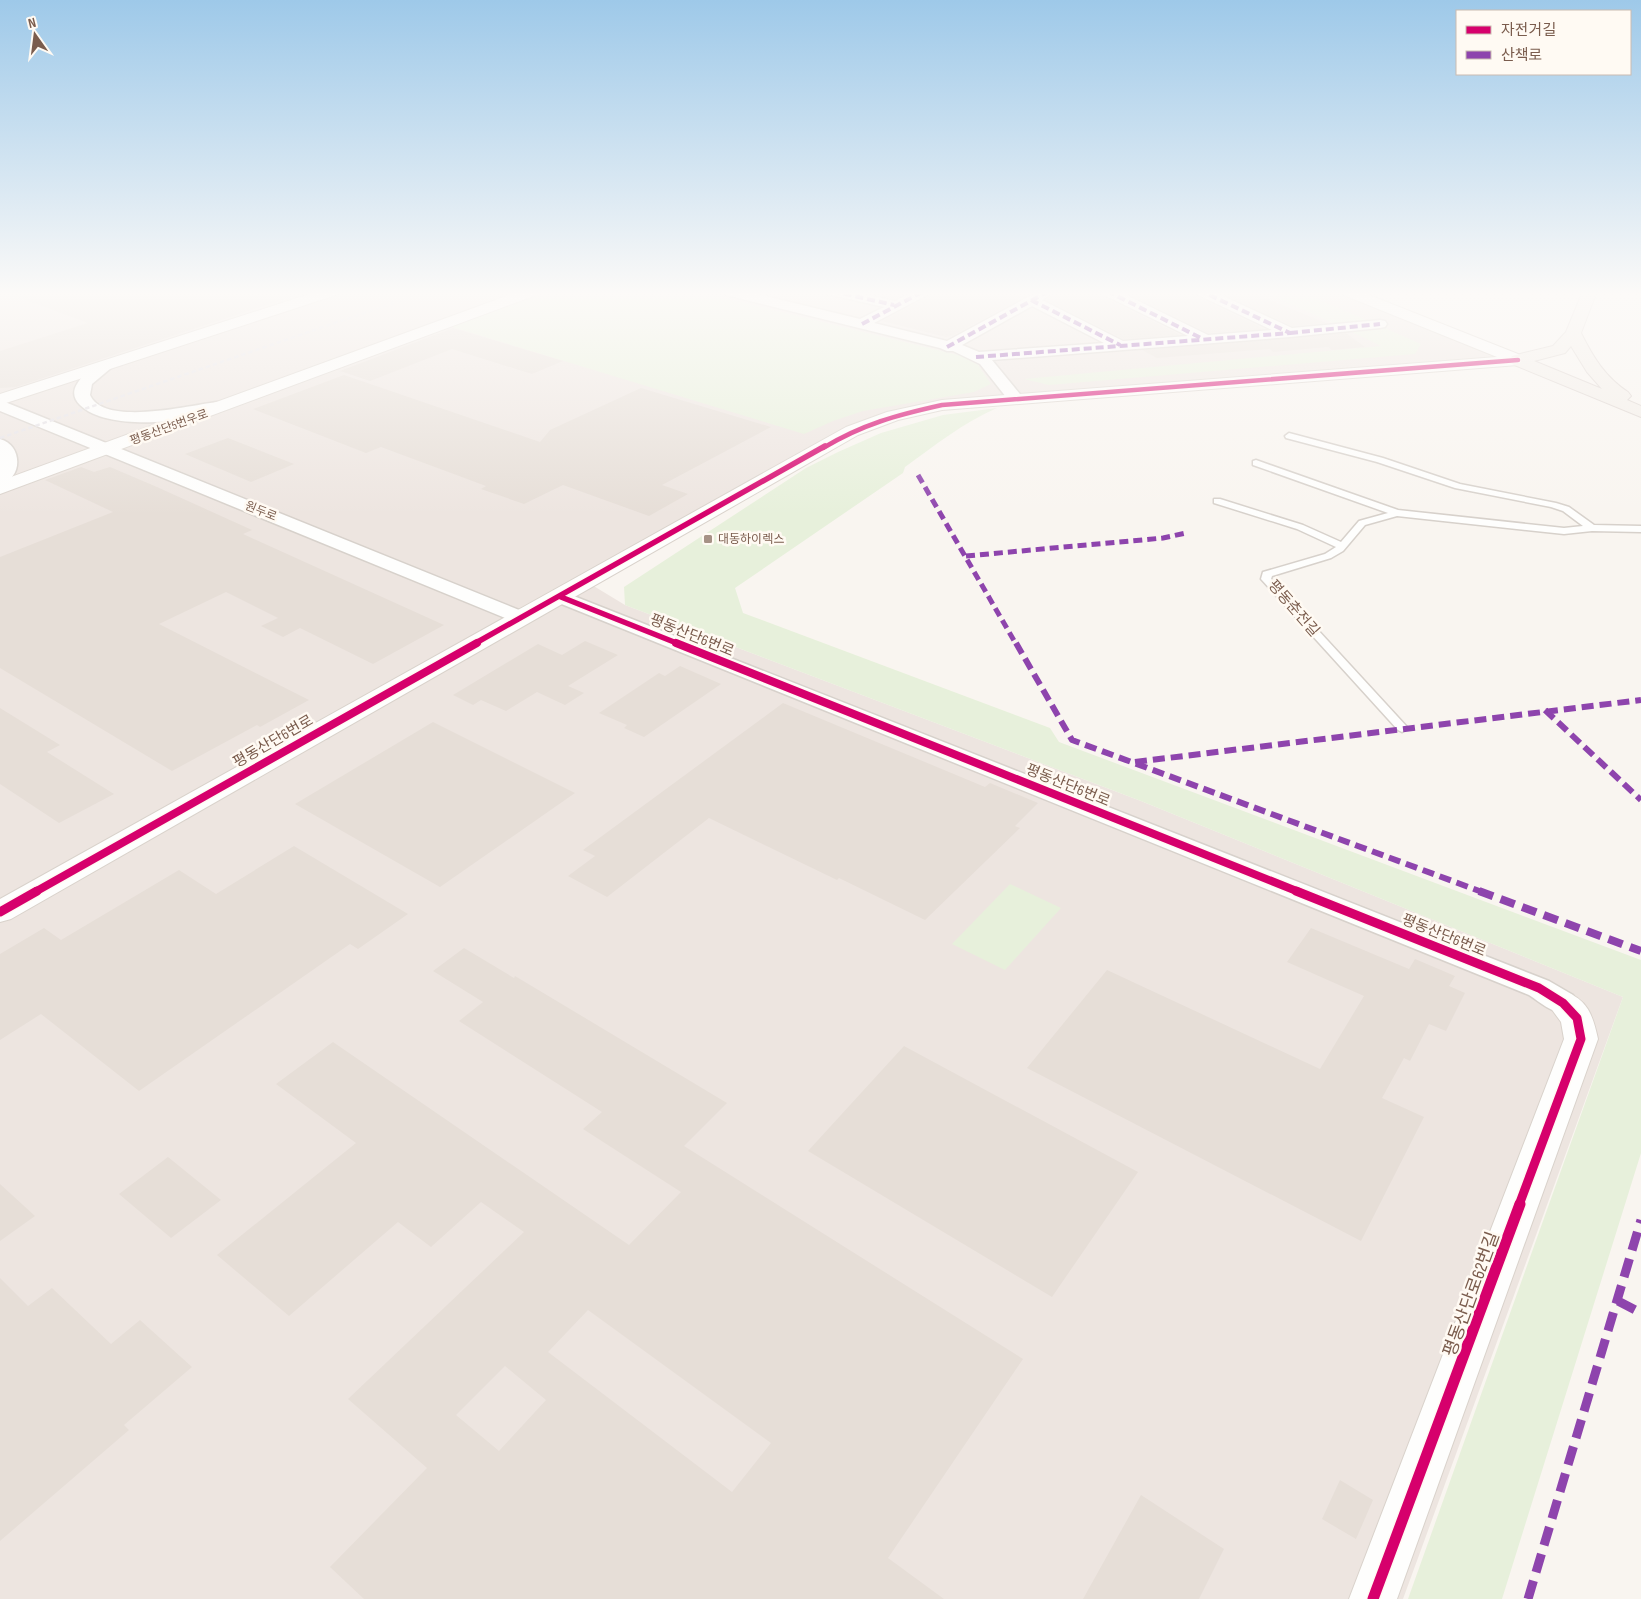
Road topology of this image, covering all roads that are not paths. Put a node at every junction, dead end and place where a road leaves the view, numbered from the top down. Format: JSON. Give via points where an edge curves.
{"nodes":[{"id":1,"x":110,"y":366,"type":"edge"},
{"id":2,"x":333,"y":366,"type":"edge"},
{"id":3,"x":989,"y":366,"type":"edge"},
{"id":4,"x":1446,"y":366,"type":"edge"},
{"id":5,"x":1531,"y":366,"type":"edge"},
{"id":6,"x":1589,"y":366,"type":"edge"},
{"id":7,"x":103,"y":368,"type":"junction"},
{"id":8,"x":1016,"y":399,"type":"junction"},
{"id":9,"x":0,"y":400,"type":"edge"},
{"id":10,"x":0,"y":405,"type":"edge"},
{"id":11,"x":227,"y":405,"type":"junction"},
{"id":12,"x":1641,"y":406,"type":"edge"},
{"id":13,"x":1641,"y":412,"type":"edge"},
{"id":14,"x":1289,"y":436,"type":"dead end"},
{"id":15,"x":0,"y":444,"type":"edge"},
{"id":16,"x":109,"y":449,"type":"junction"},
{"id":17,"x":1256,"y":463,"type":"dead end"},
{"id":18,"x":0,"y":479,"type":"edge"},
{"id":19,"x":0,"y":488,"type":"edge"},
{"id":20,"x":1217,"y":501,"type":"dead end"},
{"id":21,"x":1397,"y":513,"type":"junction"},
{"id":22,"x":1592,"y":528,"type":"junction"},
{"id":23,"x":1641,"y":529,"type":"edge"},
{"id":24,"x":1342,"y":546,"type":"junction"},
{"id":25,"x":561,"y":597,"type":"junction"},
{"id":26,"x":522,"y":618,"type":"junction"},
{"id":27,"x":1402,"y":728,"type":"dead end"},
{"id":28,"x":0,"y":912,"type":"edge"},
{"id":29,"x":1563,"y":1004,"type":"joint"},
{"id":30,"x":1373,"y":1599,"type":"edge"}],
"edges":[{"from":1,"to":7,"type":"street"},
{"from":2,"to":11,"type":"street","name":"평동산단5번우로"},
{"from":3,"to":8,"type":"street"},
{"from":4,"to":8,"type":"street","name":"평동산단6번로"},
{"from":5,"to":13,"type":"main road"},
{"from":6,"to":12,"type":"main road","via":[[1608,387]]},
{"from":7,"to":9,"type":"street"},
{"from":7,"to":11,"type":"street","via":[[87,380],[81,394],[85,402],[100,410],[158,417]]},
{"from":8,"to":25,"type":"street","name":"평동산단6번로","via":[[942,405],[893,416],[852,431]]},
{"from":10,"to":16,"type":"street","name":"원두로"},
{"from":11,"to":16,"type":"street","name":"평동산단5번우로"},
{"from":14,"to":22,"type":"lane","via":[[1380,460],[1458,486],[1553,505],[1566,509]]},
{"from":15,"to":18,"type":"street","via":[[10,459],[9,468]]},
{"from":16,"to":19,"type":"street","name":"평동산단5번우로"},
{"from":16,"to":26,"type":"street","name":"원두로"},
{"from":17,"to":21,"type":"lane","name":"평동춘전길"},
{"from":20,"to":24,"type":"lane","via":[[1300,527]]},
{"from":21,"to":22,"type":"lane","name":"평동춘전길","via":[[1564,531]]},
{"from":21,"to":24,"type":"lane","name":"평동춘전길","via":[[1362,523]]},
{"from":22,"to":23,"type":"lane","name":"평동춘전길"},
{"from":24,"to":27,"type":"lane","name":"평동춘전길","via":[[1328,556],[1267,574],[1266,579]]},
{"from":25,"to":26,"type":"street","name":"평동산단6번로"},
{"from":25,"to":29,"type":"street","name":"평동산단6번로","via":[[1539,988]]},
{"from":26,"to":28,"type":"street","name":"평동산단6번로"},
{"from":29,"to":30,"type":"street","name":"평동산단로62번길","via":[[1577,1018],[1582,1039]]}]}
